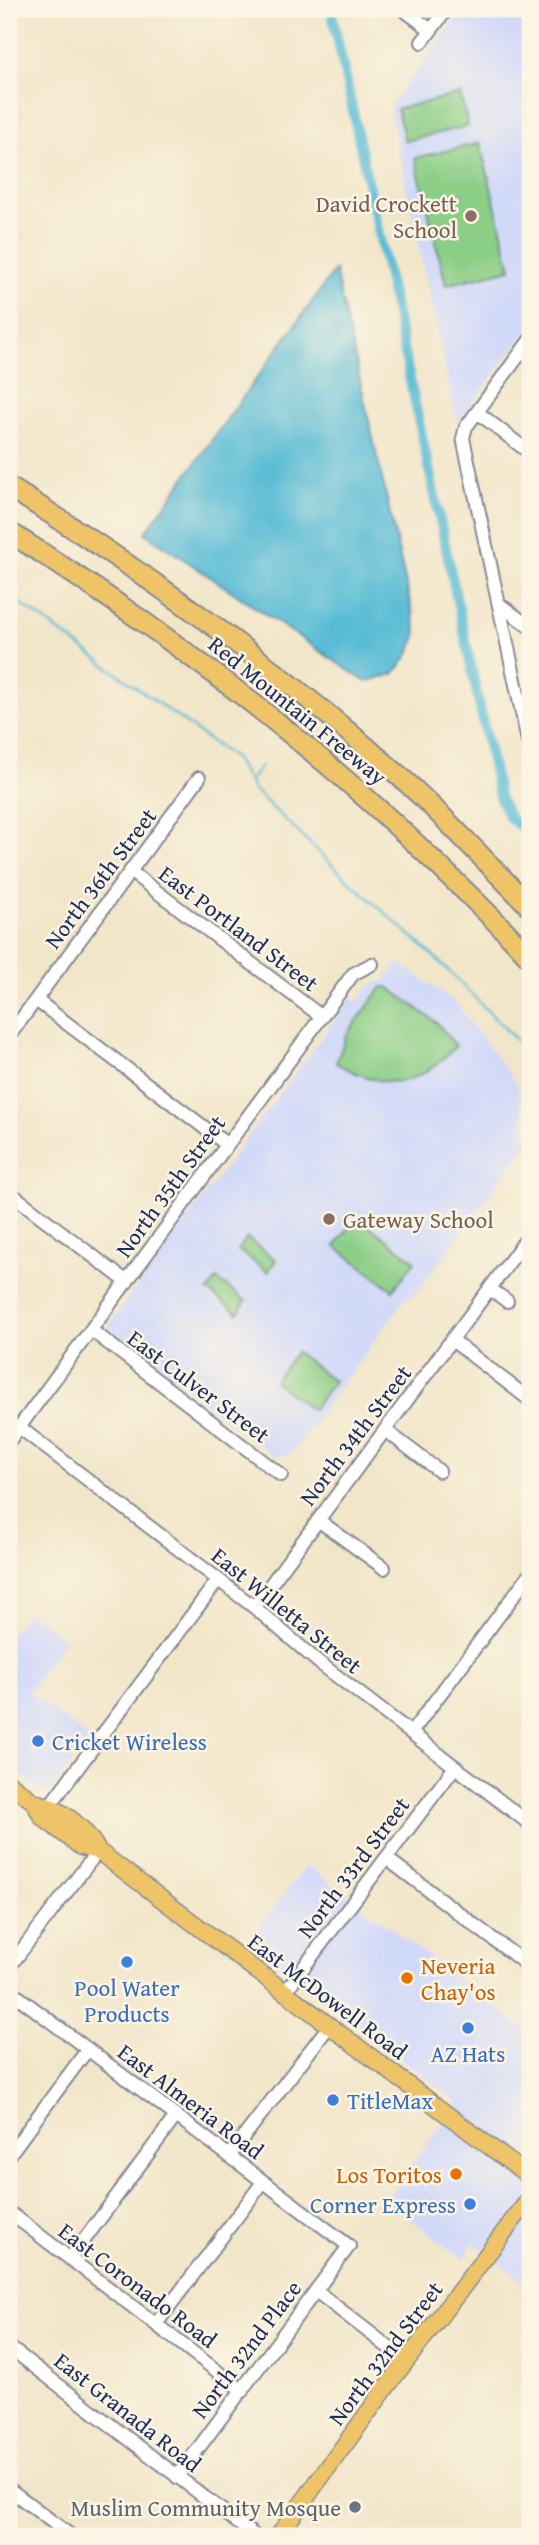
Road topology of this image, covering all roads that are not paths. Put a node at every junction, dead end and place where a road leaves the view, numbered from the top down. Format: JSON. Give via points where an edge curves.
{"nodes":[{"id":1,"x":403,"y":9,"type":"edge"},
{"id":2,"x":447,"y":9,"type":"edge"},
{"id":3,"x":431,"y":30,"type":"junction"},
{"id":4,"x":422,"y":42,"type":"dead end"},
{"id":5,"x":530,"y":340,"type":"edge"},
{"id":6,"x":477,"y":412,"type":"junction"},
{"id":7,"x":530,"y":453,"type":"edge"},
{"id":8,"x":9,"y":487,"type":"edge"},
{"id":9,"x":9,"y":532,"type":"edge"},
{"id":10,"x":9,"y":547,"type":"edge"},
{"id":11,"x":499,"y":604,"type":"junction"},
{"id":12,"x":128,"y":609,"type":"junction"},
{"id":13,"x":530,"y":627,"type":"edge"},
{"id":14,"x":530,"y":750,"type":"edge"},
{"id":15,"x":199,"y":778,"type":"dead end"},
{"id":16,"x":455,"y":828,"type":"junction"},
{"id":17,"x":131,"y":872,"type":"junction"},
{"id":18,"x":450,"y":877,"type":"junction"},
{"id":19,"x":530,"y":889,"type":"edge"},
{"id":20,"x":530,"y":907,"type":"edge"},
{"id":21,"x":530,"y":958,"type":"edge"},
{"id":22,"x":372,"y":964,"type":"dead end"},
{"id":23,"x":530,"y":971,"type":"edge"},
{"id":24,"x":36,"y":1000,"type":"junction"},
{"id":25,"x":321,"y":1017,"type":"junction"},
{"id":26,"x":9,"y":1036,"type":"edge"},
{"id":27,"x":226,"y":1144,"type":"junction"},
{"id":28,"x":9,"y":1192,"type":"edge"},
{"id":29,"x":530,"y":1234,"type":"edge"},
{"id":30,"x":127,"y":1282,"type":"junction"},
{"id":31,"x":490,"y":1289,"type":"junction"},
{"id":32,"x":507,"y":1301,"type":"dead end"},
{"id":33,"x":91,"y":1330,"type":"junction"},
{"id":34,"x":452,"y":1340,"type":"junction"},
{"id":35,"x":530,"y":1400,"type":"edge"},
{"id":36,"x":19,"y":1427,"type":"junction"},
{"id":37,"x":385,"y":1430,"type":"junction"},
{"id":38,"x":9,"y":1441,"type":"edge"},
{"id":39,"x":439,"y":1471,"type":"dead end"},
{"id":40,"x":281,"y":1475,"type":"dead end"},
{"id":41,"x":318,"y":1520,"type":"junction"},
{"id":42,"x":384,"y":1568,"type":"dead end"},
{"id":43,"x":530,"y":1574,"type":"edge"},
{"id":44,"x":218,"y":1580,"type":"junction"},
{"id":45,"x":254,"y":1607,"type":"junction"},
{"id":46,"x":411,"y":1733,"type":"junction"},
{"id":47,"x":456,"y":1767,"type":"junction"},
{"id":48,"x":9,"y":1783,"type":"edge"},
{"id":49,"x":42,"y":1808,"type":"junction"},
{"id":50,"x":530,"y":1824,"type":"edge"},
{"id":51,"x":98,"y":1851,"type":"junction"},
{"id":52,"x":386,"y":1858,"type":"junction"},
{"id":53,"x":530,"y":1967,"type":"edge"},
{"id":54,"x":9,"y":1968,"type":"edge"},
{"id":55,"x":9,"y":1990,"type":"edge"},
{"id":56,"x":285,"y":1992,"type":"junction"},
{"id":57,"x":329,"y":2026,"type":"junction"},
{"id":58,"x":88,"y":2049,"type":"junction"},
{"id":59,"x":176,"y":2116,"type":"junction"},
{"id":60,"x":9,"y":2155,"type":"edge"},
{"id":61,"x":229,"y":2156,"type":"junction"},
{"id":62,"x":530,"y":2177,"type":"edge"},
{"id":63,"x":263,"y":2182,"type":"junction"},
{"id":64,"x":530,"y":2198,"type":"edge"},
{"id":65,"x":9,"y":2212,"type":"edge"},
{"id":66,"x":349,"y":2246,"type":"joint"},
{"id":67,"x":70,"y":2259,"type":"junction"},
{"id":68,"x":316,"y":2291,"type":"junction"},
{"id":69,"x":156,"y":2324,"type":"junction"},
{"id":70,"x":9,"y":2347,"type":"edge"},
{"id":71,"x":406,"y":2361,"type":"junction"},
{"id":72,"x":243,"y":2391,"type":"junction"},
{"id":73,"x":177,"y":2477,"type":"junction"},
{"id":74,"x":9,"y":2489,"type":"edge"},
{"id":75,"x":71,"y":2536,"type":"edge"},
{"id":76,"x":255,"y":2536,"type":"edge"},
{"id":77,"x":278,"y":2536,"type":"edge"}],
"edges":[{"from":1,"to":3,"type":"street"},
{"from":2,"to":3,"type":"street"},
{"from":3,"to":4,"type":"street"},
{"from":5,"to":6,"type":"street"},
{"from":6,"to":7,"type":"street"},
{"from":6,"to":11,"type":"street","via":[[464,431]]},
{"from":8,"to":16,"type":"highway","name":"Red Mountain Freeway","via":[[152,580],[261,660],[383,761]]},
{"from":9,"to":12,"type":"highway","name":"Red Mountain Freeway"},
{"from":10,"to":12,"type":"highway"},
{"from":11,"to":13,"type":"street"},
{"from":11,"to":14,"type":"street"},
{"from":12,"to":18,"type":"highway","name":"Red Mountain Freeway","via":[[294,735]]},
{"from":15,"to":17,"type":"street","name":"North 36th Street"},
{"from":16,"to":19,"type":"highway"},
{"from":16,"to":20,"type":"highway","name":"Red Mountain Freeway"},
{"from":17,"to":24,"type":"street","name":"North 36th Street"},
{"from":17,"to":25,"type":"street","name":"East Portland Street"},
{"from":18,"to":21,"type":"highway","name":"Red Mountain Freeway"},
{"from":18,"to":23,"type":"highway"},
{"from":22,"to":25,"type":"street","name":"North 35th Street","via":[[353,974]]},
{"from":24,"to":26,"type":"street","name":"North 36th Street"},
{"from":24,"to":27,"type":"street"},
{"from":25,"to":27,"type":"street","name":"North 35th Street"},
{"from":27,"to":30,"type":"street","name":"North 35th Street"},
{"from":28,"to":30,"type":"street"},
{"from":29,"to":31,"type":"street","name":"North 34th Street"},
{"from":30,"to":33,"type":"street","name":"North 35th Street"},
{"from":31,"to":32,"type":"street"},
{"from":31,"to":34,"type":"street","name":"North 34th Street"},
{"from":33,"to":36,"type":"street","name":"North 35th Street"},
{"from":33,"to":40,"type":"street","name":"East Culver Street"},
{"from":34,"to":35,"type":"street"},
{"from":34,"to":37,"type":"street","name":"North 34th Street"},
{"from":36,"to":38,"type":"street","name":"North 35th Street"},
{"from":36,"to":44,"type":"street","name":"East Willetta Street"},
{"from":37,"to":39,"type":"street"},
{"from":37,"to":41,"type":"street","name":"North 34th Street"},
{"from":41,"to":42,"type":"street"},
{"from":41,"to":45,"type":"street","name":"North 34th Street"},
{"from":43,"to":46,"type":"street"},
{"from":44,"to":45,"type":"street","name":"East Willetta Street"},
{"from":44,"to":49,"type":"street"},
{"from":45,"to":46,"type":"street","name":"East Willetta Street"},
{"from":46,"to":47,"type":"street","name":"East Willetta Street"},
{"from":47,"to":50,"type":"street","name":"East Willetta Street"},
{"from":47,"to":52,"type":"street","name":"North 33rd Street"},
{"from":48,"to":49,"type":"main road","name":"East McDowell Road"},
{"from":49,"to":51,"type":"main road","name":"East McDowell Road","via":[[89,1835]]},
{"from":51,"to":54,"type":"street"},
{"from":51,"to":56,"type":"main road","name":"East McDowell Road"},
{"from":52,"to":53,"type":"street"},
{"from":52,"to":56,"type":"street","name":"North 33rd Street"},
{"from":55,"to":58,"type":"street","name":"East Almeria Road"},
{"from":56,"to":57,"type":"main road","name":"East McDowell Road"},
{"from":57,"to":61,"type":"street"},
{"from":57,"to":62,"type":"main road","name":"East McDowell Road"},
{"from":58,"to":59,"type":"street","name":"East Almeria Road"},
{"from":58,"to":60,"type":"street"},
{"from":59,"to":61,"type":"street","name":"East Almeria Road"},
{"from":59,"to":67,"type":"street"},
{"from":61,"to":63,"type":"street","name":"East Almeria Road"},
{"from":63,"to":66,"type":"street","name":"East Almeria Road"},
{"from":63,"to":69,"type":"street"},
{"from":64,"to":71,"type":"main road","name":"North 32nd Street"},
{"from":65,"to":67,"type":"street","name":"East Coronado Road"},
{"from":66,"to":68,"type":"street","name":"North 32nd Place"},
{"from":67,"to":69,"type":"street","name":"East Coronado Road"},
{"from":68,"to":71,"type":"street"},
{"from":68,"to":72,"type":"street","name":"North 32nd Place"},
{"from":69,"to":72,"type":"street","name":"East Coronado Road"},
{"from":70,"to":73,"type":"street","name":"East Granada Road"},
{"from":71,"to":77,"type":"main road","name":"North 32nd Street"},
{"from":72,"to":73,"type":"street","name":"North 32nd Place"},
{"from":73,"to":76,"type":"street","name":"East Granada Road"},
{"from":74,"to":75,"type":"street"}]}
